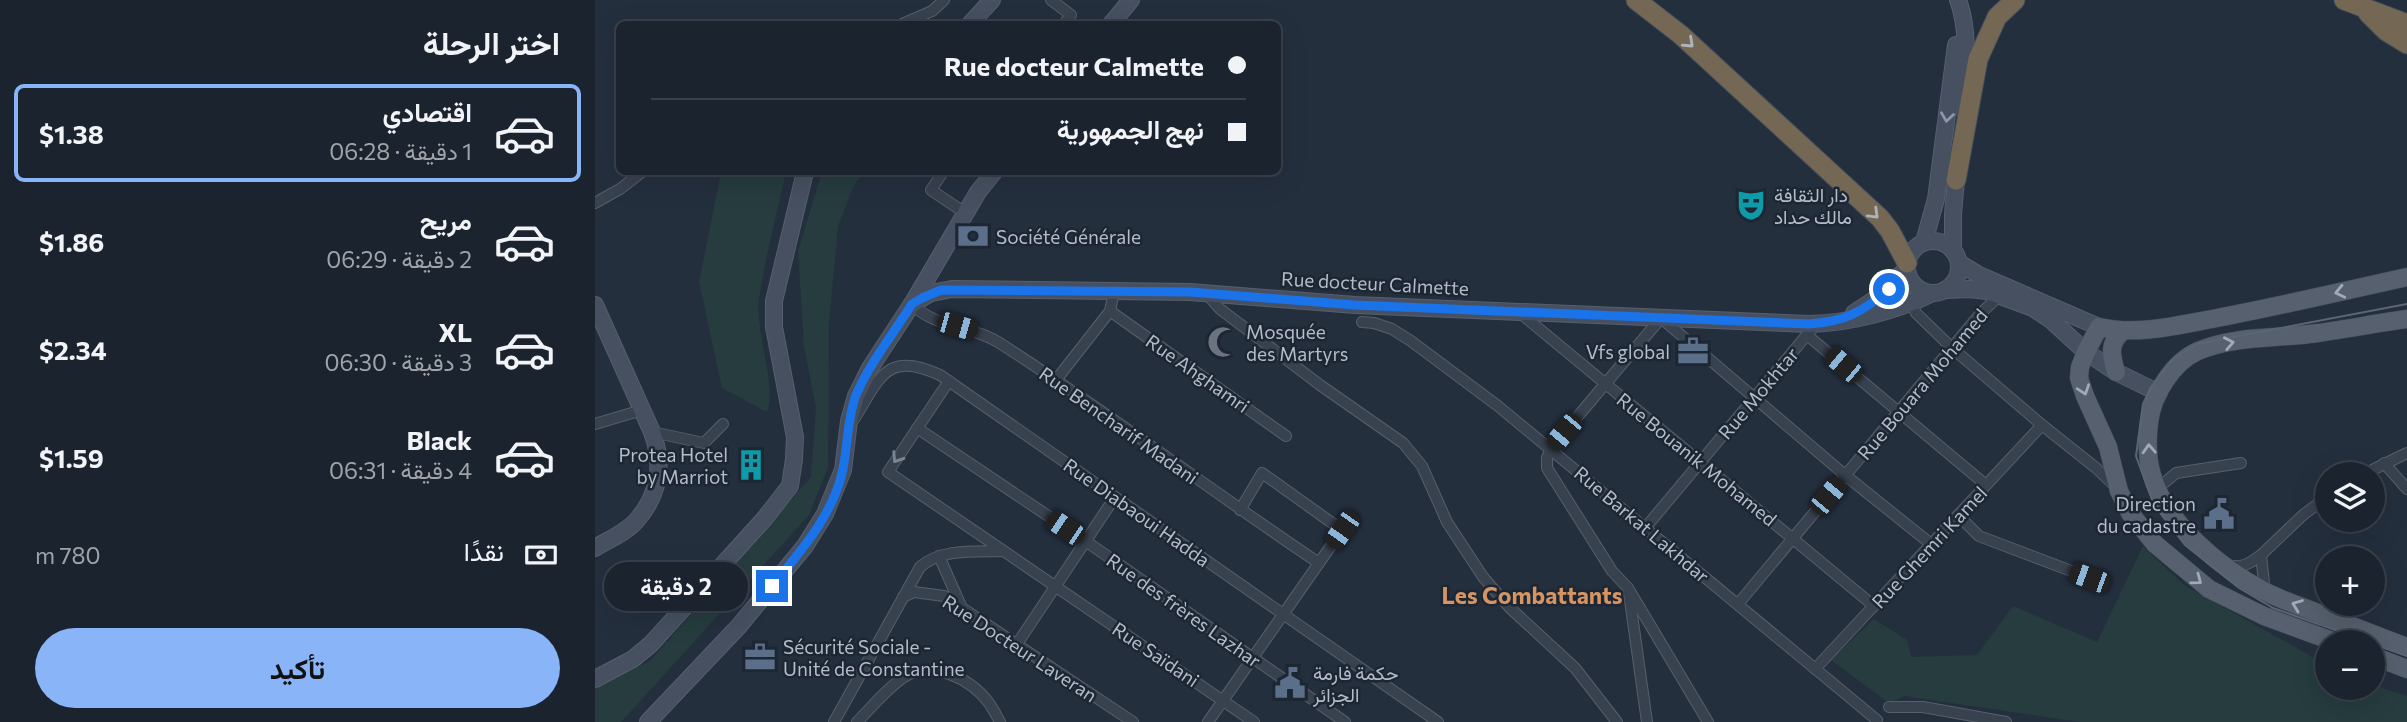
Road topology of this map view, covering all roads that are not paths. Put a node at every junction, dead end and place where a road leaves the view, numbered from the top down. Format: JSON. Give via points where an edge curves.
{"nodes":[{"id":1,"x":944,"y":0,"type":"edge"},
{"id":2,"x":992,"y":0,"type":"edge"},
{"id":3,"x":1051,"y":0,"type":"edge"},
{"id":4,"x":1131,"y":0,"type":"edge"},
{"id":5,"x":1636,"y":0,"type":"edge"},
{"id":6,"x":1958,"y":0,"type":"edge"},
{"id":7,"x":2015,"y":0,"type":"edge"},
{"id":8,"x":2344,"y":0,"type":"edge"},
{"id":9,"x":1998,"y":9,"type":"edge"},
{"id":10,"x":2364,"y":9,"type":"junction"},
{"id":11,"x":908,"y":21,"type":"edge"},
{"id":12,"x":973,"y":21,"type":"edge"},
{"id":13,"x":1066,"y":21,"type":"edge"},
{"id":14,"x":1114,"y":21,"type":"edge"},
{"id":15,"x":2407,"y":24,"type":"edge"},
{"id":16,"x":2407,"y":44,"type":"edge"},
{"id":17,"x":638,"y":175,"type":"edge"},
{"id":18,"x":804,"y":175,"type":"edge"},
{"id":19,"x":941,"y":175,"type":"edge"},
{"id":20,"x":992,"y":175,"type":"edge"},
{"id":21,"x":1956,"y":180,"type":"junction"},
{"id":22,"x":595,"y":203,"type":"edge"},
{"id":23,"x":965,"y":213,"type":"junction"},
{"id":24,"x":1924,"y":242,"type":"junction"},
{"id":25,"x":1956,"y":257,"type":"junction"},
{"id":26,"x":1907,"y":266,"type":"junction"},
{"id":27,"x":2407,"y":277,"type":"edge"},
{"id":28,"x":1114,"y":291,"type":"junction"},
{"id":29,"x":1939,"y":292,"type":"junction"},
{"id":30,"x":1206,"y":293,"type":"junction"},
{"id":31,"x":2000,"y":295,"type":"junction"},
{"id":32,"x":1911,"y":302,"type":"junction"},
{"id":33,"x":912,"y":304,"type":"junction"},
{"id":34,"x":595,"y":305,"type":"edge"},
{"id":35,"x":1109,"y":311,"type":"junction"},
{"id":36,"x":1520,"y":312,"type":"junction"},
{"id":37,"x":1661,"y":318,"type":"junction"},
{"id":38,"x":2407,"y":318,"type":"edge"},
{"id":39,"x":1840,"y":321,"type":"junction"},
{"id":40,"x":1362,"y":322,"type":"dead end"},
{"id":41,"x":2099,"y":327,"type":"junction"},
{"id":42,"x":1811,"y":329,"type":"junction"},
{"id":43,"x":2123,"y":331,"type":"junction"},
{"id":44,"x":1952,"y":348,"type":"junction"},
{"id":45,"x":2086,"y":352,"type":"junction"},
{"id":46,"x":2116,"y":372,"type":"junction"},
{"id":47,"x":1056,"y":380,"type":"junction"},
{"id":48,"x":949,"y":381,"type":"junction"},
{"id":49,"x":1605,"y":384,"type":"junction"},
{"id":50,"x":2159,"y":393,"type":"junction"},
{"id":51,"x":1754,"y":398,"type":"junction"},
{"id":52,"x":642,"y":410,"type":"junction"},
{"id":53,"x":1898,"y":412,"type":"junction"},
{"id":54,"x":723,"y":424,"type":"dead end"},
{"id":55,"x":595,"y":425,"type":"edge"},
{"id":56,"x":2042,"y":425,"type":"junction"},
{"id":57,"x":917,"y":428,"type":"junction"},
{"id":58,"x":848,"y":429,"type":"junction"},
{"id":59,"x":652,"y":432,"type":"junction"},
{"id":60,"x":1286,"y":436,"type":"dead end"},
{"id":61,"x":1551,"y":448,"type":"junction"},
{"id":62,"x":2407,"y":453,"type":"edge"},
{"id":63,"x":1701,"y":461,"type":"junction"},
{"id":64,"x":2241,"y":463,"type":"dead end"},
{"id":65,"x":2385,"y":463,"type":"edge"},
{"id":66,"x":2385,"y":464,"type":"edge"},
{"id":67,"x":1845,"y":475,"type":"junction"},
{"id":68,"x":1986,"y":485,"type":"junction"},
{"id":69,"x":2157,"y":489,"type":"junction"},
{"id":70,"x":2407,"y":489,"type":"edge"},
{"id":71,"x":2119,"y":491,"type":"junction"},
{"id":72,"x":1115,"y":497,"type":"junction"},
{"id":73,"x":2315,"y":506,"type":"edge"},
{"id":74,"x":1240,"y":510,"type":"junction"},
{"id":75,"x":1958,"y":515,"type":"junction"},
{"id":76,"x":1646,"y":527,"type":"junction"},
{"id":77,"x":1793,"y":538,"type":"junction"},
{"id":78,"x":1087,"y":542,"type":"junction"},
{"id":79,"x":596,"y":543,"type":"edge"},
{"id":80,"x":1931,"y":544,"type":"junction"},
{"id":81,"x":1003,"y":551,"type":"junction"},
{"id":82,"x":2261,"y":555,"type":"junction"},
{"id":83,"x":939,"y":556,"type":"junction"},
{"id":84,"x":1319,"y":563,"type":"junction"},
{"id":85,"x":2223,"y":564,"type":"junction"},
{"id":86,"x":2089,"y":578,"type":"dead end"},
{"id":87,"x":1056,"y":587,"type":"junction"},
{"id":88,"x":1628,"y":588,"type":"junction"},
{"id":89,"x":2265,"y":592,"type":"junction"},
{"id":90,"x":902,"y":597,"type":"junction"},
{"id":91,"x":1738,"y":604,"type":"junction"},
{"id":92,"x":961,"y":606,"type":"junction"},
{"id":93,"x":1874,"y":606,"type":"junction"},
{"id":94,"x":1283,"y":614,"type":"junction"},
{"id":95,"x":2315,"y":634,"type":"edge"},
{"id":96,"x":1017,"y":643,"type":"junction"},
{"id":97,"x":2407,"y":647,"type":"edge"},
{"id":98,"x":1253,"y":658,"type":"junction"},
{"id":99,"x":2385,"y":661,"type":"edge"},
{"id":100,"x":1815,"y":669,"type":"junction"},
{"id":101,"x":2407,"y":669,"type":"edge"},
{"id":102,"x":595,"y":679,"type":"edge"},
{"id":103,"x":1224,"y":700,"type":"junction"},
{"id":104,"x":1889,"y":707,"type":"dead end"},
{"id":105,"x":1877,"y":721,"type":"edge"},
{"id":106,"x":648,"y":722,"type":"edge"},
{"id":107,"x":834,"y":722,"type":"edge"},
{"id":108,"x":857,"y":722,"type":"edge"},
{"id":109,"x":1000,"y":722,"type":"edge"},
{"id":110,"x":1133,"y":722,"type":"edge"},
{"id":111,"x":1208,"y":722,"type":"edge"},
{"id":112,"x":1254,"y":722,"type":"edge"},
{"id":113,"x":1345,"y":722,"type":"edge"},
{"id":114,"x":1438,"y":722,"type":"edge"},
{"id":115,"x":1617,"y":722,"type":"edge"},
{"id":116,"x":1647,"y":722,"type":"edge"},
{"id":117,"x":1708,"y":722,"type":"edge"},
{"id":118,"x":2006,"y":722,"type":"edge"}],
"edges":[{"from":1,"to":11,"type":"street"},
{"from":2,"to":12,"type":"main road"},
{"from":3,"to":13,"type":"street","via":[[1071,15]]},
{"from":4,"to":14,"type":"main road"},
{"from":5,"to":26,"type":"highway","one_way":true,"via":[[1681,35],[1879,218]]},
{"from":6,"to":21,"type":"main road","via":[[1967,43]]},
{"from":6,"to":24,"type":"main road","one_way":true,"via":[[1936,199]]},
{"from":7,"to":9,"type":"highway"},
{"from":8,"to":10,"type":"highway"},
{"from":9,"to":21,"type":"highway","via":[[1978,59]]},
{"from":10,"to":15,"type":"highway"},
{"from":10,"to":16,"type":"highway"},
{"from":17,"to":22,"type":"street"},
{"from":18,"to":102,"type":"main road","via":[[774,301],[774,327],[795,437],[790,486],[651,644]]},
{"from":19,"to":23,"type":"street","via":[[931,190]]},
{"from":20,"to":23,"type":"main road"},
{"from":21,"to":25,"type":"main road"},
{"from":23,"to":33,"type":"main road"},
{"from":24,"to":25,"type":"main road","via":[[1944,243]]},
{"from":24,"to":26,"type":"main road","via":[[1912,251]]},
{"from":25,"to":29,"type":"main road","via":[[1956,281]]},
{"from":25,"to":41,"type":"main road","via":[[1979,275]]},
{"from":26,"to":29,"type":"main road","via":[[1918,288]]},
{"from":26,"to":39,"type":"main road","name":"Rue docteur Calmette","via":[[1880,296]]},
{"from":27,"to":43,"type":"main road","one_way":true,"via":[[2267,308]]},
{"from":28,"to":30,"type":"main road","name":"Rue docteur Calmette"},
{"from":28,"to":33,"type":"main road","name":"Rue docteur Calmette","via":[[952,289],[931,293]]},
{"from":28,"to":35,"type":"street"},
{"from":29,"to":31,"type":"main road","via":[[1978,289]]},
{"from":29,"to":32,"type":"main road","name":"Rue docteur Calmette"},
{"from":30,"to":36,"type":"main road","name":"Rue docteur Calmette"},
{"from":30,"to":115,"type":"street","via":[[1231,317],[1403,443],[1422,466],[1447,522],[1483,578],[1575,668]]},
{"from":31,"to":44,"type":"street","name":"Rue Bouara Mohamed"},
{"from":31,"to":45,"type":"main road","via":[[2033,308]]},
{"from":32,"to":39,"type":"main road","name":"Rue docteur Calmette"},
{"from":32,"to":44,"type":"street","via":[[1916,313]]},
{"from":33,"to":47,"type":"street","name":"Rue Bencharif Madani","via":[[926,317],[982,333]]},
{"from":33,"to":58,"type":"main road","via":[[870,368],[856,396]]},
{"from":34,"to":52,"type":"main road"},
{"from":35,"to":47,"type":"street"},
{"from":35,"to":60,"type":"street","name":"Rue Ahghamri"},
{"from":36,"to":37,"type":"main road","name":"Rue docteur Calmette"},
{"from":36,"to":49,"type":"street","name":"Rue Bouanik Mohamed"},
{"from":37,"to":42,"type":"main road","name":"Rue docteur Calmette"},
{"from":37,"to":49,"type":"street"},
{"from":37,"to":51,"type":"street"},
{"from":50,"to":38,"type":"main road","one_way":true,"via":[[2180,363],[2214,346]]},
{"from":39,"to":42,"type":"main road","name":"Rue docteur Calmette"},
{"from":40,"to":61,"type":"street","name":"Rue Barkat Lakhdar","via":[[1411,341]]},
{"from":41,"to":43,"type":"main road"},
{"from":41,"to":45,"type":"main road"},
{"from":42,"to":51,"type":"street","name":"Rue Mokhtar"},
{"from":42,"to":53,"type":"street"},
{"from":43,"to":46,"type":"main road","via":[[2111,347]]},
{"from":44,"to":53,"type":"street","name":"Rue Bouara Mohamed"},
{"from":44,"to":56,"type":"street"},
{"from":45,"to":46,"type":"main road"},
{"from":45,"to":71,"type":"main road","one_way":true,"via":[[2080,367],[2081,387],[2108,447]]},
{"from":46,"to":50,"type":"main road"},
{"from":47,"to":74,"type":"street","name":"Rue Bencharif Madani"},
{"from":48,"to":57,"type":"street"},
{"from":48,"to":58,"type":"street","name":"Rue Diabaoui Hadda","via":[[920,366],[895,366],[874,387]]},
{"from":48,"to":72,"type":"street","name":"Rue Diabaoui Hadda"},
{"from":49,"to":61,"type":"street"},
{"from":49,"to":63,"type":"street","name":"Rue Bouanik Mohamed"},
{"from":69,"to":50,"type":"main road","one_way":true,"via":[[2148,432]]},
{"from":51,"to":63,"type":"street","name":"Rue Mokhtar"},
{"from":51,"to":67,"type":"street"},
{"from":52,"to":55,"type":"street"},
{"from":52,"to":59,"type":"main road"},
{"from":53,"to":67,"type":"street","name":"Rue Bouara Mohamed"},
{"from":53,"to":68,"type":"street"},
{"from":54,"to":59,"type":"street","via":[[704,443]]},
{"from":56,"to":68,"type":"street","name":"Rue Ghemri Kamel"},
{"from":56,"to":71,"type":"street"},
{"from":57,"to":78,"type":"street","name":"Rue des frères Lazhar"},
{"from":57,"to":81,"type":"street","name":"Rue Saïdani","one_way":true,"via":[[888,472]]},
{"from":58,"to":106,"type":"main road","via":[[843,471],[805,546],[739,626]]},
{"from":59,"to":79,"type":"main road","via":[[659,449],[656,489],[636,522]]},
{"from":61,"to":76,"type":"street","name":"Rue Barkat Lakhdar"},
{"from":61,"to":88,"type":"street","via":[[1549,474]]},
{"from":62,"to":65,"type":"street"},
{"from":63,"to":76,"type":"street","name":"Rue Mokhtar"},
{"from":63,"to":77,"type":"street","name":"Rue Bouanik Mohamed"},
{"from":64,"to":69,"type":"street","via":[[2176,474]]},
{"from":66,"to":70,"type":"street"},
{"from":67,"to":77,"type":"street","name":"Rue Bouara Mohamed"},
{"from":67,"to":80,"type":"street"},
{"from":68,"to":75,"type":"street","name":"Rue Ghemri Kamel"},
{"from":69,"to":85,"type":"main road","via":[[2183,527]]},
{"from":71,"to":95,"type":"main road","one_way":true,"via":[[2155,544],[2209,589]]},
{"from":72,"to":78,"type":"street"},
{"from":72,"to":94,"type":"street","name":"Rue Diabaoui Hadda"},
{"from":73,"to":82,"type":"street"},
{"from":74,"to":84,"type":"street","name":"Rue Bencharif Madani"},
{"from":74,"to":84,"type":"street","via":[[1262,473],[1342,530]]},
{"from":75,"to":80,"type":"street","name":"Rue Ghemri Kamel"},
{"from":75,"to":86,"type":"street","via":[[1979,536]]},
{"from":76,"to":91,"type":"street","name":"Rue Barkat Lakhdar"},
{"from":77,"to":91,"type":"street","name":"Rue Bouara Mohamed"},
{"from":77,"to":93,"type":"street","name":"Rue Bouanik Mohamed"},
{"from":78,"to":87,"type":"street"},
{"from":78,"to":98,"type":"street","name":"Rue des frères Lazhar"},
{"from":80,"to":93,"type":"street","name":"Rue Ghemri Kamel"},
{"from":81,"to":83,"type":"street"},
{"from":81,"to":87,"type":"street","name":"Rue Saïdani"},
{"from":82,"to":85,"type":"street","via":[[2247,565]]},
{"from":82,"to":89,"type":"street"},
{"from":83,"to":90,"type":"street","via":[[920,568]]},
{"from":83,"to":92,"type":"street"},
{"from":84,"to":94,"type":"street"},
{"from":85,"to":89,"type":"main road"},
{"from":87,"to":96,"type":"street"},
{"from":87,"to":103,"type":"street","name":"Rue Saïdani"},
{"from":88,"to":116,"type":"street"},
{"from":88,"to":117,"type":"street"},
{"from":97,"to":89,"type":"main road","one_way":true},
{"from":90,"to":92,"type":"street","name":"Rue Docteur Laveran","via":[[925,592]]},
{"from":90,"to":107,"type":"street"},
{"from":91,"to":100,"type":"street","name":"Rue Barkat Lakhdar"},
{"from":92,"to":96,"type":"street","name":"Rue Docteur Laveran"},
{"from":93,"to":100,"type":"street","name":"Rue Ghemri Kamel"},
{"from":94,"to":98,"type":"street"},
{"from":94,"to":114,"type":"street","name":"Rue Diabaoui Hadda"},
{"from":96,"to":110,"type":"street","name":"Rue Docteur Laveran"},
{"from":98,"to":103,"type":"street"},
{"from":98,"to":113,"type":"street","name":"Rue des frères Lazhar"},
{"from":99,"to":101,"type":"main road"},
{"from":100,"to":105,"type":"street","name":"Rue Barkat Lakhdar"},
{"from":103,"to":111,"type":"street"},
{"from":103,"to":112,"type":"street","name":"Rue Saïdani"},
{"from":104,"to":118,"type":"street","via":[[1923,707]]},
{"from":108,"to":109,"type":"street","via":[[907,675],[936,670],[967,682],[989,703]]}]}
